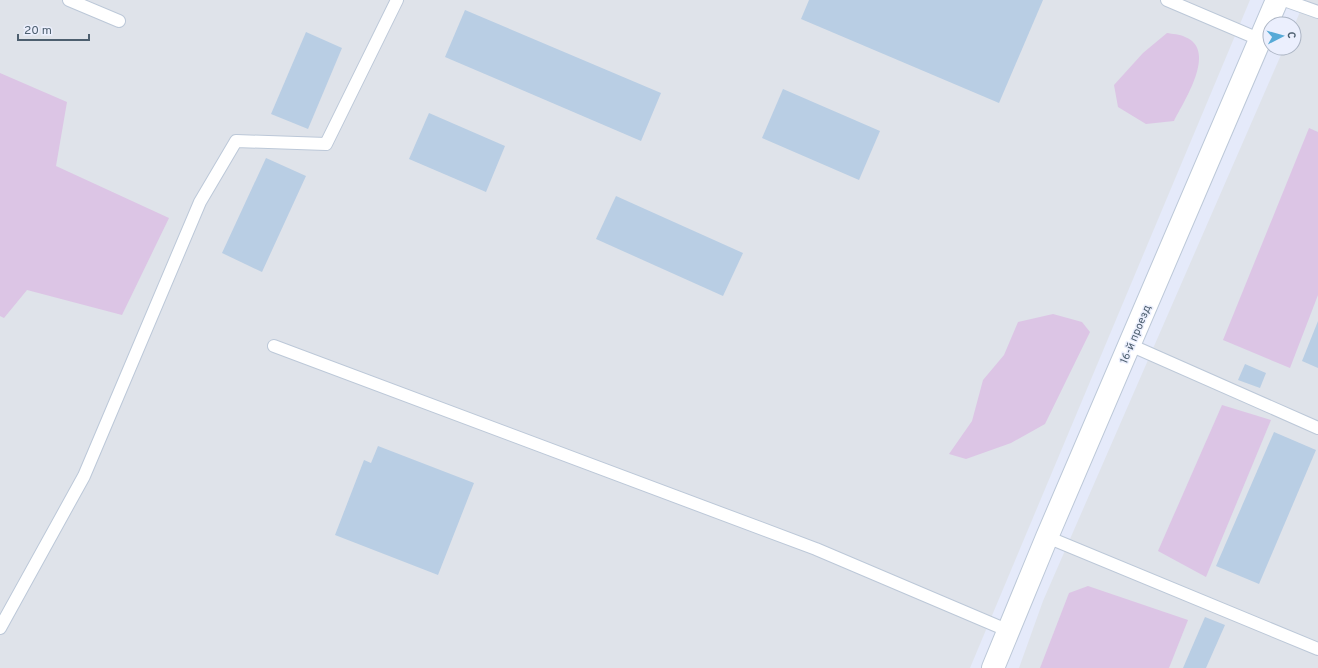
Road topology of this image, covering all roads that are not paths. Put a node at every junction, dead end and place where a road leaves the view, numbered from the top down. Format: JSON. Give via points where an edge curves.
{"nodes":[{"id":1,"x":69,"y":0,"type":"edge"},
{"id":2,"x":397,"y":0,"type":"edge"},
{"id":3,"x":1167,"y":0,"type":"edge"},
{"id":4,"x":1277,"y":0,"type":"edge"},
{"id":5,"x":1284,"y":0,"type":"edge"},
{"id":6,"x":1318,"y":12,"type":"edge"},
{"id":7,"x":119,"y":21,"type":"dead end"},
{"id":8,"x":1261,"y":40,"type":"junction"},
{"id":9,"x":1130,"y":345,"type":"junction"},
{"id":10,"x":274,"y":346,"type":"dead end"},
{"id":11,"x":1318,"y":428,"type":"edge"},
{"id":12,"x":1048,"y":537,"type":"junction"},
{"id":13,"x":0,"y":628,"type":"edge"},
{"id":14,"x":1009,"y":631,"type":"junction"},
{"id":15,"x":1318,"y":649,"type":"edge"},
{"id":16,"x":993,"y":668,"type":"edge"}],
"edges":[{"from":1,"to":7,"type":"lane"},
{"from":2,"to":13,"type":"lane","via":[[326,144],[236,141],[200,202],[84,476]]},
{"from":3,"to":8,"type":"lane"},
{"from":4,"to":8,"type":"street","name":"16-й проезд"},
{"from":5,"to":6,"type":"lane"},
{"from":8,"to":9,"type":"street","name":"16-й проезд"},
{"from":9,"to":11,"type":"lane"},
{"from":9,"to":12,"type":"street","name":"16-й проезд"},
{"from":10,"to":14,"type":"lane","via":[[816,549]]},
{"from":12,"to":14,"type":"street","name":"16-й проезд"},
{"from":12,"to":15,"type":"lane"},
{"from":14,"to":16,"type":"street","name":"16-й проезд"}]}
